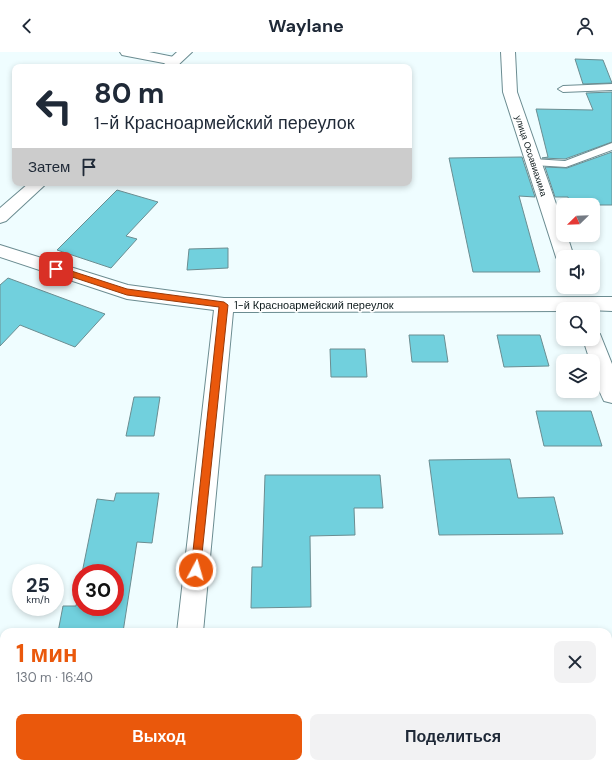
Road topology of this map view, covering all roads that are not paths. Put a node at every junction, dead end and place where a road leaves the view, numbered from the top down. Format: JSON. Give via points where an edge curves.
{"nodes":[{"id":1,"x":508,"y":52,"type":"edge"},
{"id":2,"x":134,"y":53,"type":"edge"},
{"id":3,"x":176,"y":60,"type":"edge"},
{"id":4,"x":612,"y":87,"type":"edge"},
{"id":5,"x":563,"y":89,"type":"dead end"},
{"id":6,"x":612,"y":146,"type":"edge"},
{"id":7,"x":533,"y":162,"type":"junction"},
{"id":8,"x":36,"y":186,"type":"edge"},
{"id":9,"x":0,"y":217,"type":"edge"},
{"id":10,"x":563,"y":250,"type":"edge"},
{"id":11,"x":0,"y":251,"type":"edge"},
{"id":12,"x":580,"y":300,"type":"edge"},
{"id":13,"x":612,"y":304,"type":"edge"},
{"id":14,"x":224,"y":305,"type":"junction"},
{"id":15,"x":595,"y":346,"type":"edge"},
{"id":16,"x":612,"y":395,"type":"edge"},
{"id":17,"x":190,"y":628,"type":"edge"}],
"edges":[{"from":1,"to":7,"type":"street","name":"улица Осоавиахима","via":[[510,92]]},
{"from":2,"to":3,"type":"street"},
{"from":4,"to":5,"type":"lane"},
{"from":6,"to":7,"type":"lane","via":[[566,164]]},
{"from":7,"to":10,"type":"street","name":"улица Осоавиахима"},
{"from":8,"to":9,"type":"street"},
{"from":11,"to":14,"type":"street","name":"1-й Красноармейский переулок","via":[[127,292]]},
{"from":12,"to":13,"type":"street","name":"1-й Красноармейский переулок"},
{"from":12,"to":14,"type":"street","name":"1-й Красноармейский переулок"},
{"from":14,"to":17,"type":"street"},
{"from":15,"to":16,"type":"street"}]}
